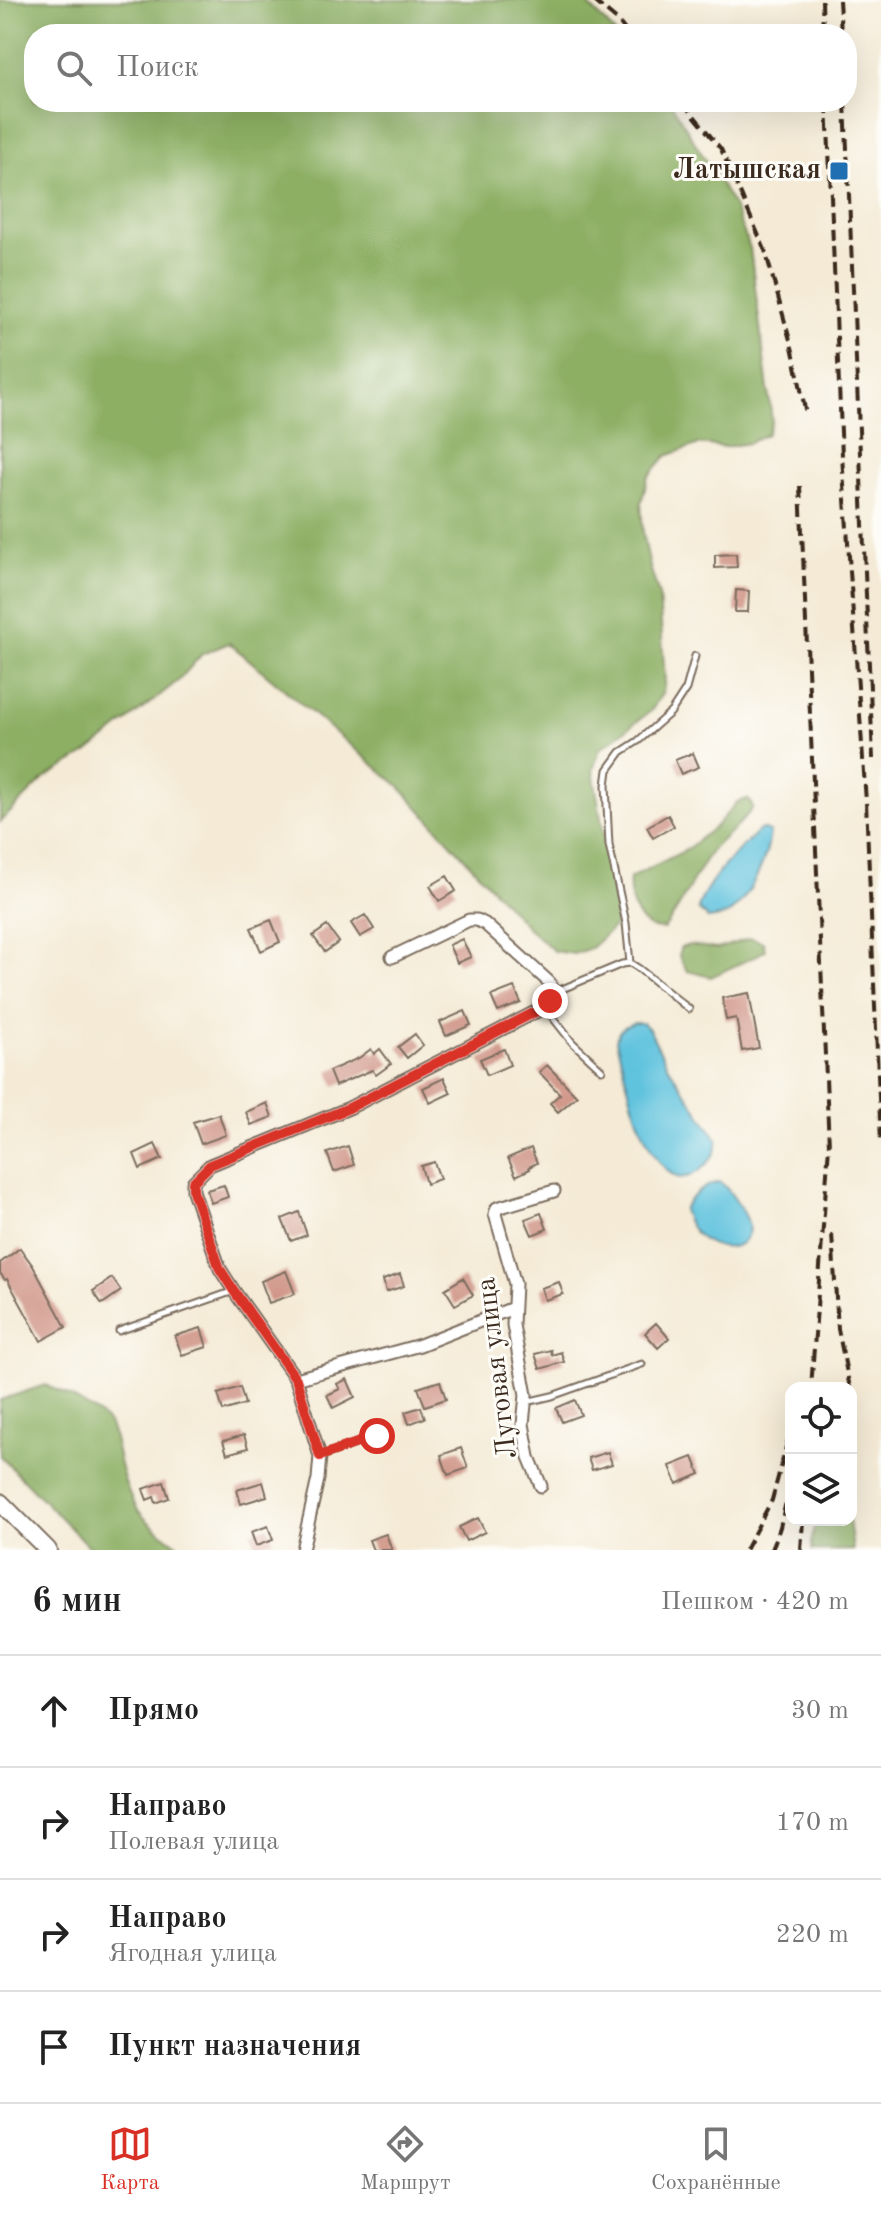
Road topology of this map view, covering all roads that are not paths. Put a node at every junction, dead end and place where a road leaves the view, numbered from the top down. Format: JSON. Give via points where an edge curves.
{"nodes":[{"id":1,"x":695,"y":656,"type":"dead end"},
{"id":2,"x":392,"y":957,"type":"dead end"},
{"id":3,"x":630,"y":963,"type":"junction"},
{"id":4,"x":554,"y":993,"type":"junction"},
{"id":5,"x":545,"y":1007,"type":"junction"},
{"id":6,"x":689,"y":1009,"type":"dead end"},
{"id":7,"x":602,"y":1070,"type":"dead end"},
{"id":8,"x":554,"y":1191,"type":"dead end"},
{"id":9,"x":234,"y":1291,"type":"junction"},
{"id":10,"x":513,"y":1308,"type":"junction"},
{"id":11,"x":119,"y":1331,"type":"dead end"},
{"id":12,"x":642,"y":1364,"type":"dead end"},
{"id":13,"x":296,"y":1379,"type":"junction"},
{"id":14,"x":526,"y":1402,"type":"junction"},
{"id":15,"x":377,"y":1436,"type":"dead end"},
{"id":16,"x":320,"y":1456,"type":"junction"},
{"id":17,"x":541,"y":1486,"type":"dead end"},
{"id":18,"x":0,"y":1502,"type":"edge"},
{"id":19,"x":48,"y":1550,"type":"edge"},
{"id":20,"x":302,"y":1550,"type":"edge"}],
"edges":[{"from":1,"to":3,"type":"lane","via":[[686,689],[671,712],[621,752],[608,770],[609,845]]},
{"from":2,"to":4,"type":"street","via":[[477,920],[549,982]]},
{"from":3,"to":4,"type":"lane"},
{"from":3,"to":6,"type":"lane"},
{"from":4,"to":5,"type":"street"},
{"from":5,"to":7,"type":"lane"},
{"from":5,"to":9,"type":"street","via":[[349,1108],[210,1165],[193,1182],[193,1191],[220,1269]]},
{"from":8,"to":10,"type":"street","name":"Луговая улица","via":[[497,1208],[515,1284]]},
{"from":9,"to":11,"type":"lane"},
{"from":9,"to":13,"type":"street"},
{"from":10,"to":13,"type":"street","via":[[420,1345]]},
{"from":10,"to":14,"type":"street","name":"Луговая улица"},
{"from":12,"to":14,"type":"lane"},
{"from":13,"to":16,"type":"street"},
{"from":14,"to":17,"type":"street","name":"Луговая улица","via":[[523,1424]]},
{"from":15,"to":16,"type":"lane"},
{"from":16,"to":20,"type":"street"},
{"from":18,"to":19,"type":"main road"}]}
